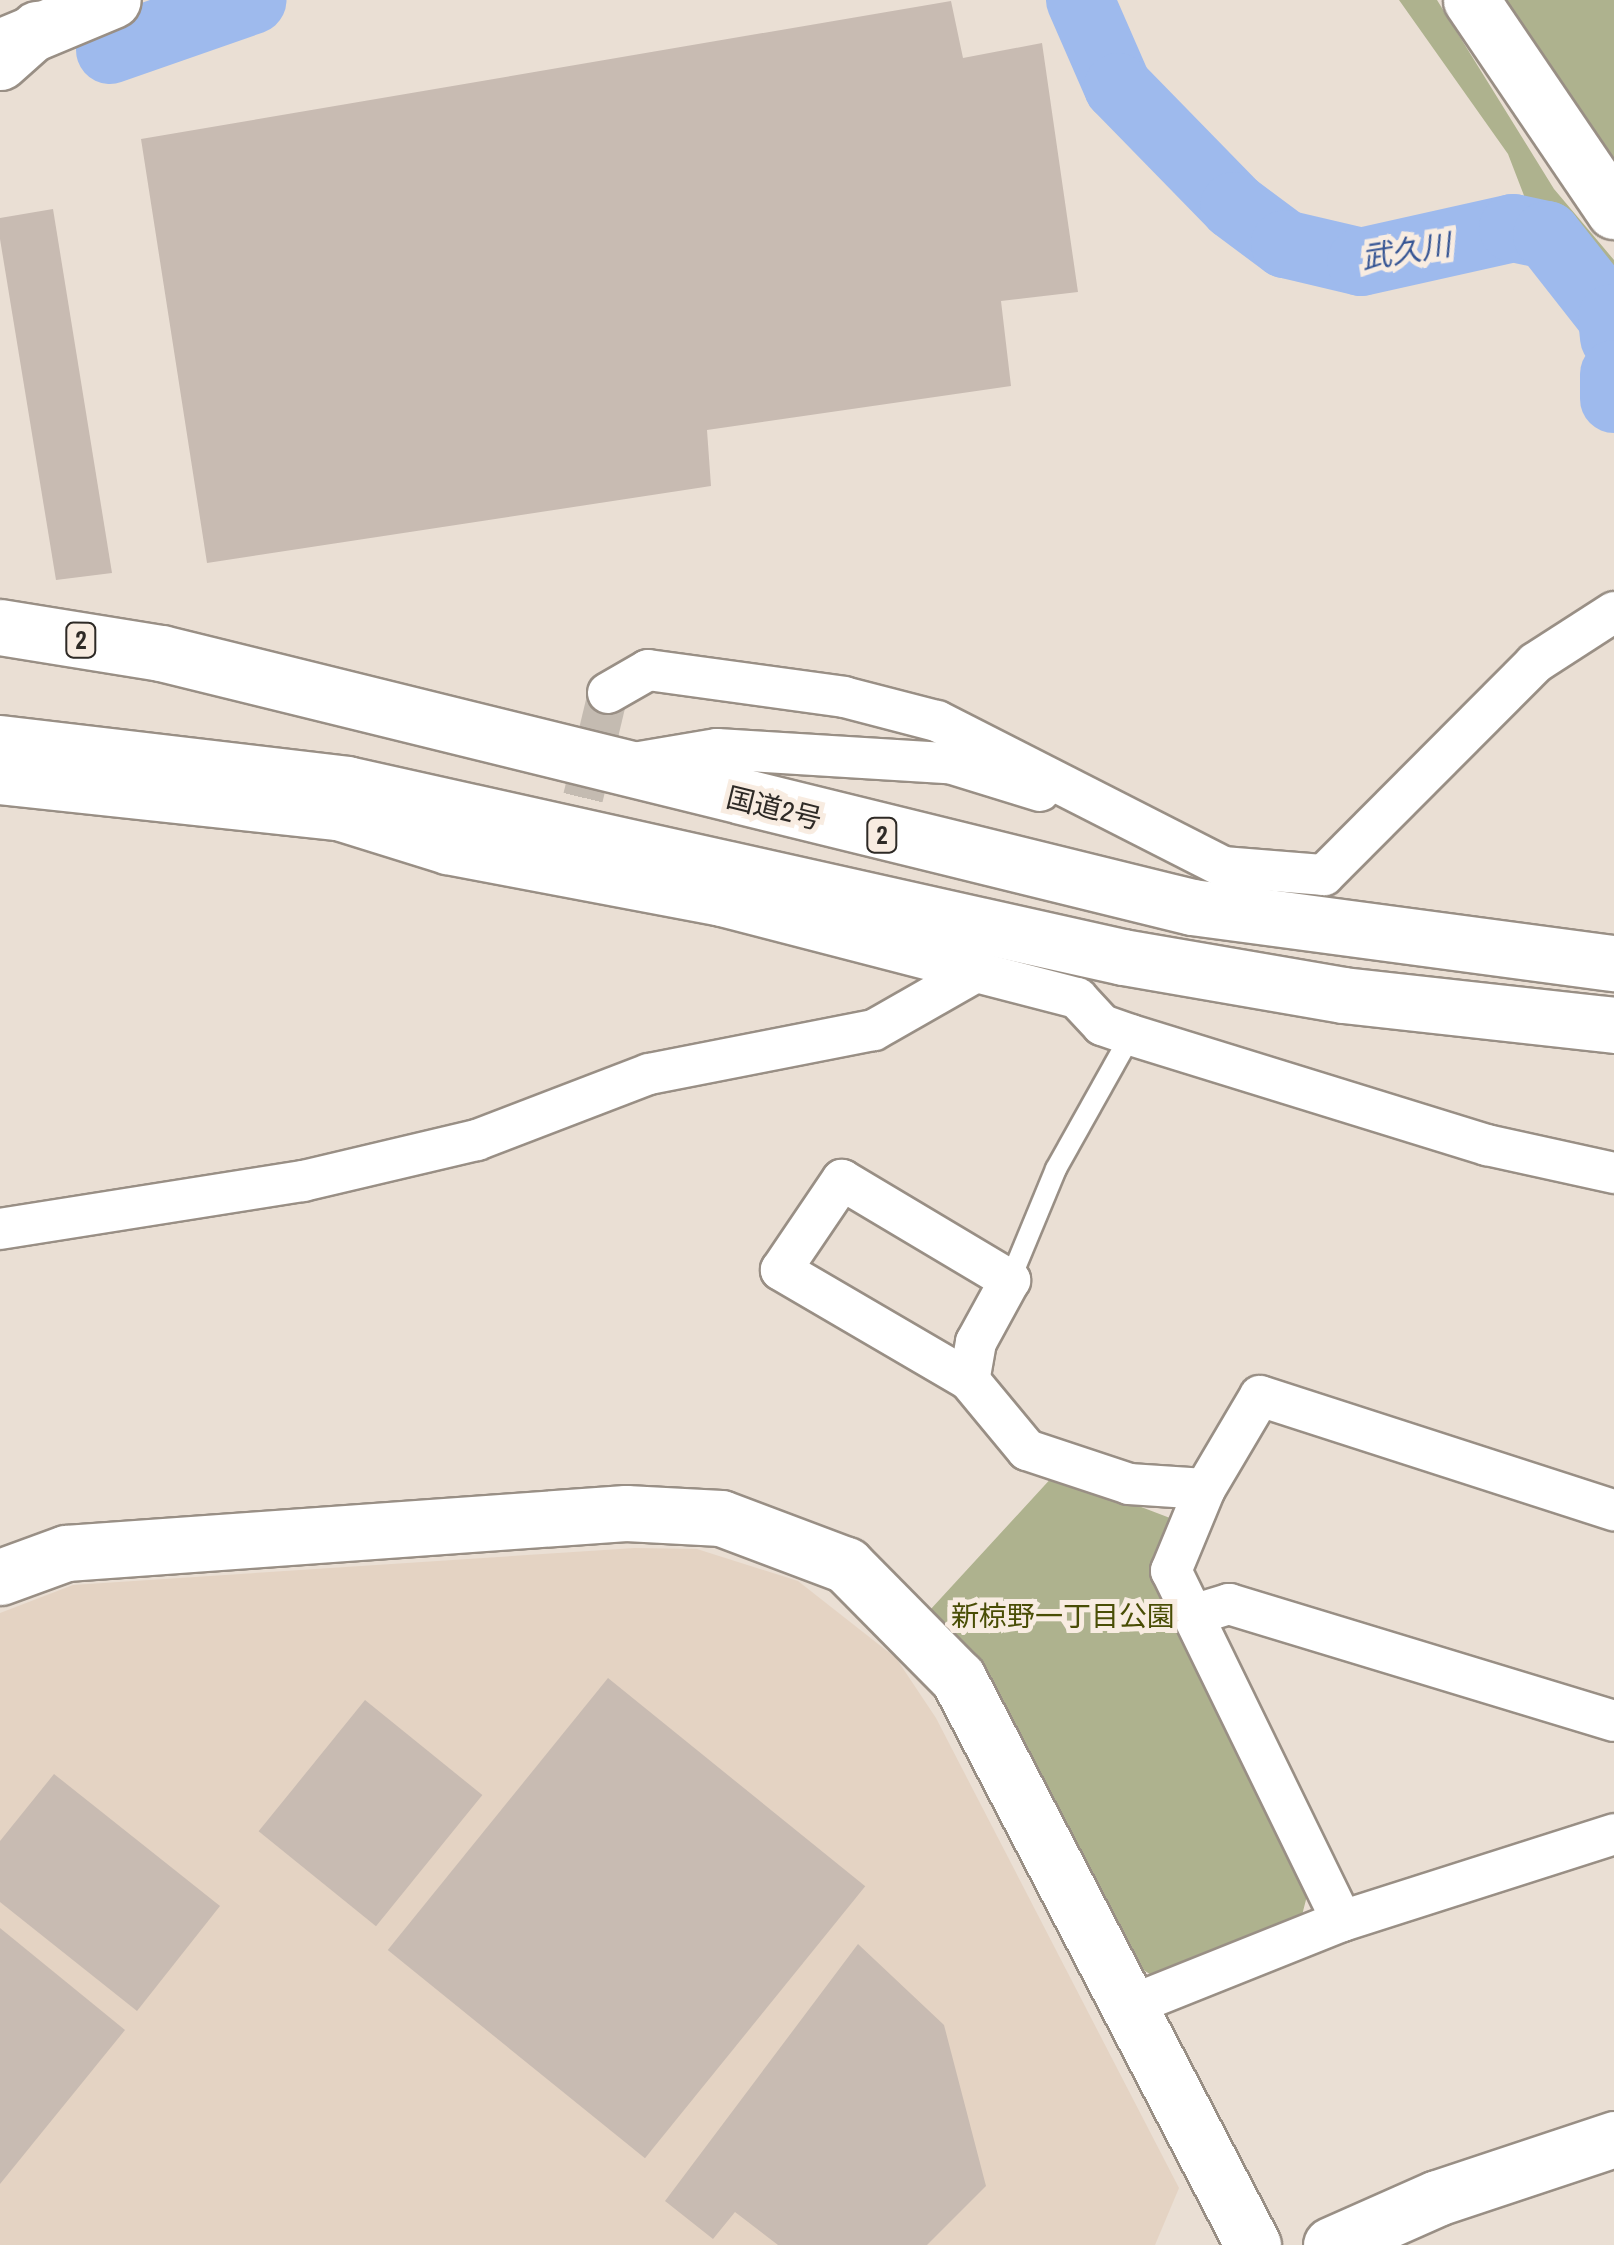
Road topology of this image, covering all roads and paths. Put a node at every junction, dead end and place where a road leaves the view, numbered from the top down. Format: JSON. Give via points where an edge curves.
{"nodes":[{"id":1,"x":114,"y":0,"type":"edge"},
{"id":2,"x":1471,"y":0,"type":"edge"},
{"id":3,"x":12,"y":30,"type":"edge"},
{"id":4,"x":1614,"y":211,"type":"edge"},
{"id":5,"x":0,"y":588,"type":"edge"},
{"id":6,"x":1614,"y":612,"type":"edge"},
{"id":7,"x":0,"y":628,"type":"edge"},
{"id":8,"x":161,"y":654,"type":"junction"},
{"id":9,"x":608,"y":693,"type":"dead end"},
{"id":10,"x":0,"y":742,"type":"edge"},
{"id":11,"x":610,"y":767,"type":"junction"},
{"id":12,"x":0,"y":784,"type":"edge"},
{"id":13,"x":1100,"y":810,"type":"junction"},
{"id":14,"x":1614,"y":963,"type":"edge"},
{"id":15,"x":974,"y":972,"type":"junction"},
{"id":16,"x":1614,"y":1025,"type":"edge"},
{"id":17,"x":1131,"y":1036,"type":"junction"},
{"id":18,"x":1614,"y":1172,"type":"edge"},
{"id":19,"x":0,"y":1229,"type":"edge"},
{"id":20,"x":1010,"y":1280,"type":"junction"},
{"id":21,"x":969,"y":1380,"type":"junction"},
{"id":22,"x":1205,"y":1489,"type":"junction"},
{"id":23,"x":1614,"y":1510,"type":"edge"},
{"id":24,"x":0,"y":1577,"type":"edge"},
{"id":25,"x":1192,"y":1615,"type":"junction"},
{"id":26,"x":1614,"y":1721,"type":"edge"},
{"id":27,"x":1614,"y":1834,"type":"edge"},
{"id":28,"x":1342,"y":1920,"type":"junction"},
{"id":29,"x":1126,"y":2007,"type":"junction"},
{"id":30,"x":1614,"y":2138,"type":"edge"},
{"id":31,"x":1252,"y":2245,"type":"edge"},
{"id":32,"x":1331,"y":2245,"type":"edge"}],
"edges":[{"from":1,"to":3,"type":"main road"},
{"from":2,"to":4,"type":"main road"},
{"from":5,"to":8,"type":"main road"},
{"from":6,"to":13,"type":"street","via":[[1535,663],[1324,876],[1224,867]]},
{"from":7,"to":8,"type":"main road","name":"国道2号","number":"2"},
{"from":8,"to":11,"type":"main road","name":"国道2号","number":"2"},
{"from":9,"to":13,"type":"street","via":[[648,670],[844,697],[937,720]]},
{"from":10,"to":16,"type":"main road","via":[[347,784],[1123,956],[1343,995]]},
{"from":11,"to":13,"type":"street","via":[[717,749],[949,763]]},
{"from":11,"to":14,"type":"main road","name":"国道2号","number":"2","via":[[1192,908]]},
{"from":12,"to":15,"type":"street","via":[[338,820],[447,854],[566,865]]},
{"from":15,"to":17,"type":"street","via":[[1078,998],[1102,1025]]},
{"from":15,"to":19,"type":"street","via":[[874,1030],[650,1074],[477,1140],[303,1181]]},
{"from":17,"to":18,"type":"street","via":[[1487,1144]]},
{"from":17,"to":20,"type":"lane","via":[[1056,1169]]},
{"from":20,"to":21,"type":"street","via":[[976,1342]]},
{"from":20,"to":21,"type":"street","via":[[842,1180],[781,1270]]},
{"from":21,"to":22,"type":"street","via":[[1026,1450],[1128,1484]]},
{"from":22,"to":23,"type":"street","via":[[1260,1396]]},
{"from":22,"to":25,"type":"street","via":[[1171,1571]]},
{"from":24,"to":29,"type":"main road","via":[[66,1553],[626,1513],[766,1529],[846,1565],[958,1678]]},
{"from":25,"to":26,"type":"street","via":[[1229,1604]]},
{"from":25,"to":28,"type":"street"},
{"from":27,"to":28,"type":"street"},
{"from":28,"to":29,"type":"street"},
{"from":29,"to":31,"type":"main road"},
{"from":30,"to":32,"type":"main road","via":[[1436,2198]]}]}
